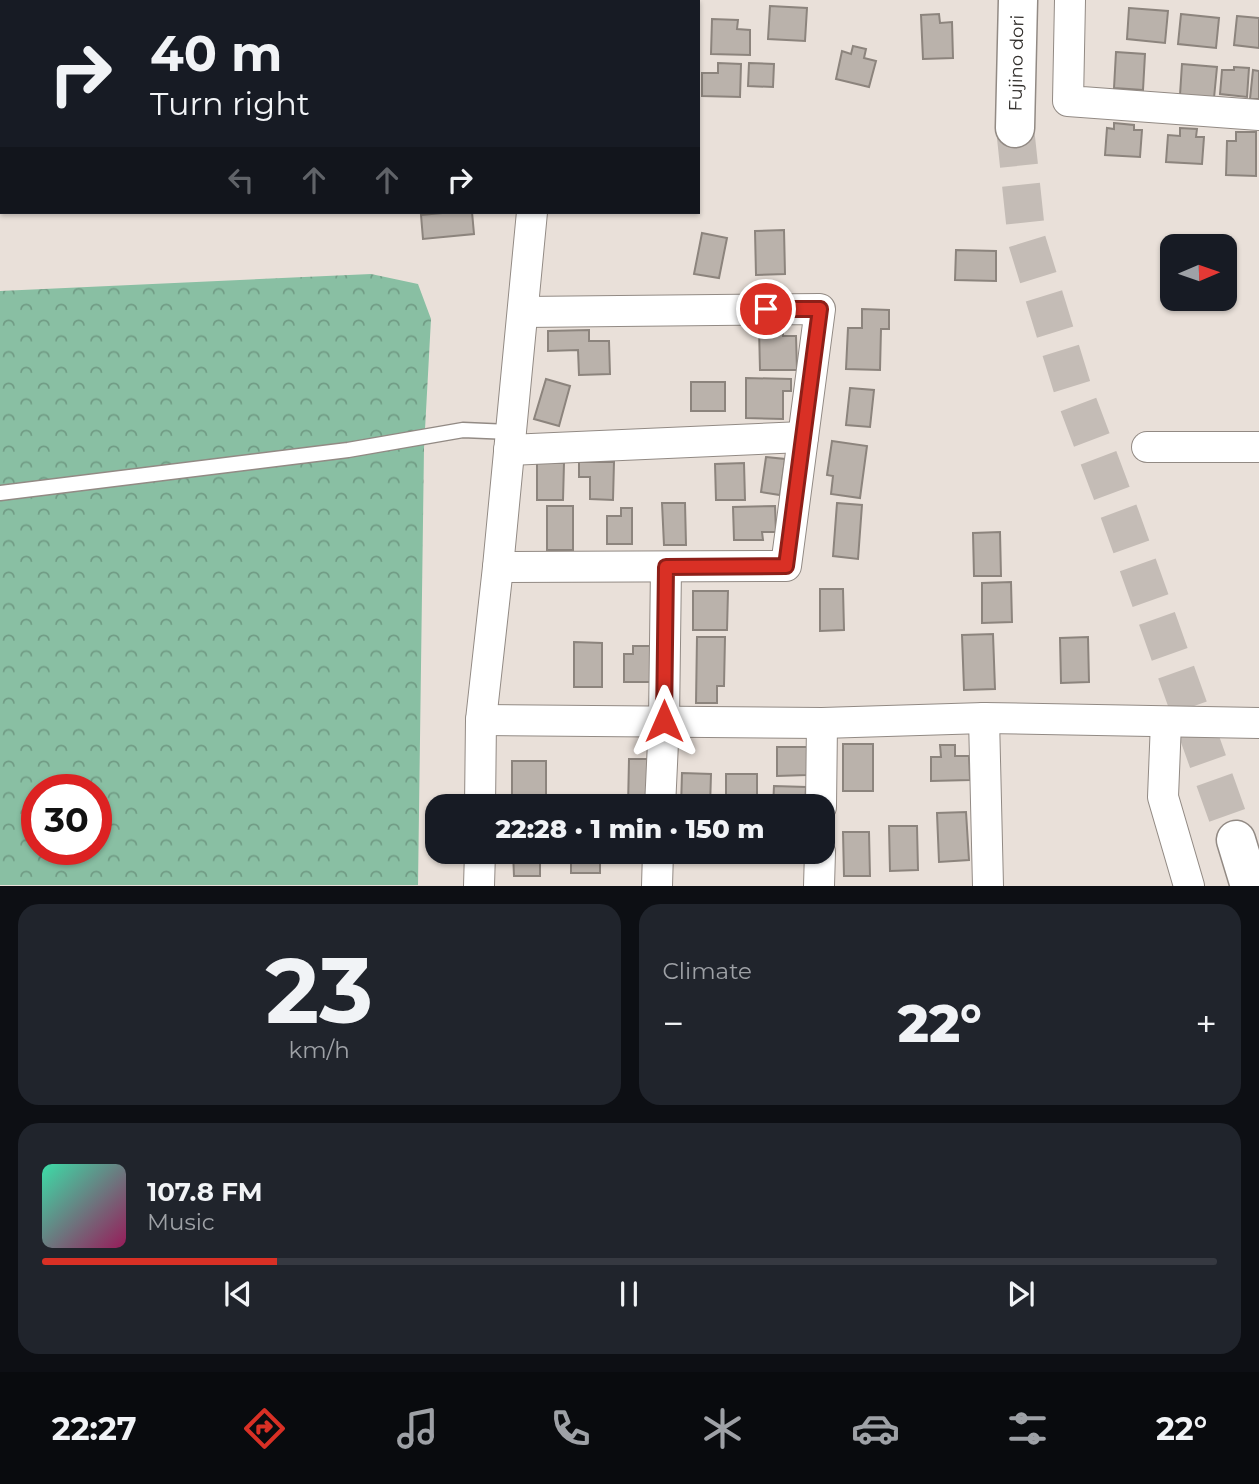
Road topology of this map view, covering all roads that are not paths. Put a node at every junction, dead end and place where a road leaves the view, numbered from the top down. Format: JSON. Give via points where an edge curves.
{"nodes":[{"id":1,"x":1018,"y":0,"type":"edge"},
{"id":2,"x":1070,"y":0,"type":"edge"},
{"id":3,"x":1259,"y":115,"type":"edge"},
{"id":4,"x":1015,"y":128,"type":"tunnel mouth"},
{"id":5,"x":532,"y":214,"type":"edge"},
{"id":6,"x":523,"y":312,"type":"junction"},
{"id":7,"x":803,"y":437,"type":"junction"},
{"id":8,"x":510,"y":441,"type":"junction"},
{"id":9,"x":1147,"y":447,"type":"dead end"},
{"id":10,"x":1259,"y":447,"type":"edge"},
{"id":11,"x":0,"y":493,"type":"edge"},
{"id":12,"x":498,"y":567,"type":"junction"},
{"id":13,"x":666,"y":567,"type":"junction"},
{"id":14,"x":984,"y":718,"type":"junction"},
{"id":15,"x":481,"y":720,"type":"junction"},
{"id":16,"x":664,"y":721,"type":"junction"},
{"id":17,"x":1166,"y":722,"type":"junction"},
{"id":18,"x":822,"y":723,"type":"junction"},
{"id":19,"x":1259,"y":723,"type":"edge"},
{"id":20,"x":480,"y":794,"type":"edge"},
{"id":21,"x":661,"y":794,"type":"edge"},
{"id":22,"x":821,"y":794,"type":"edge"},
{"id":23,"x":1236,"y":840,"type":"tunnel mouth"},
{"id":24,"x":480,"y":864,"type":"edge"},
{"id":25,"x":658,"y":864,"type":"edge"},
{"id":26,"x":820,"y":864,"type":"edge"},
{"id":27,"x":480,"y":886,"type":"edge"},
{"id":28,"x":657,"y":886,"type":"edge"},
{"id":29,"x":819,"y":886,"type":"edge"},
{"id":30,"x":988,"y":886,"type":"edge"},
{"id":31,"x":1189,"y":886,"type":"edge"},
{"id":32,"x":1250,"y":886,"type":"edge"}],
"edges":[{"from":1,"to":4,"type":"street","name":"Fujino dori"},
{"from":2,"to":3,"type":"street","via":[[1068,101]]},
{"from":5,"to":6,"type":"street"},
{"from":6,"to":7,"type":"street","via":[[820,309]]},
{"from":6,"to":8,"type":"street"},
{"from":7,"to":8,"type":"street"},
{"from":7,"to":13,"type":"street","via":[[786,566]]},
{"from":8,"to":11,"type":"lane","via":[[463,430],[348,450]]},
{"from":8,"to":12,"type":"street"},
{"from":9,"to":10,"type":"street"},
{"from":12,"to":13,"type":"street"},
{"from":12,"to":15,"type":"street"},
{"from":13,"to":16,"type":"street"},
{"from":14,"to":17,"type":"street"},
{"from":14,"to":18,"type":"street"},
{"from":14,"to":30,"type":"street"},
{"from":15,"to":16,"type":"street"},
{"from":15,"to":20,"type":"street"},
{"from":16,"to":18,"type":"street"},
{"from":16,"to":21,"type":"street"},
{"from":17,"to":19,"type":"street"},
{"from":17,"to":31,"type":"street","via":[[1163,797]]},
{"from":18,"to":22,"type":"street"},
{"from":23,"to":32,"type":"street"},
{"from":24,"to":27,"type":"street"},
{"from":25,"to":28,"type":"street"},
{"from":26,"to":29,"type":"street"}]}
